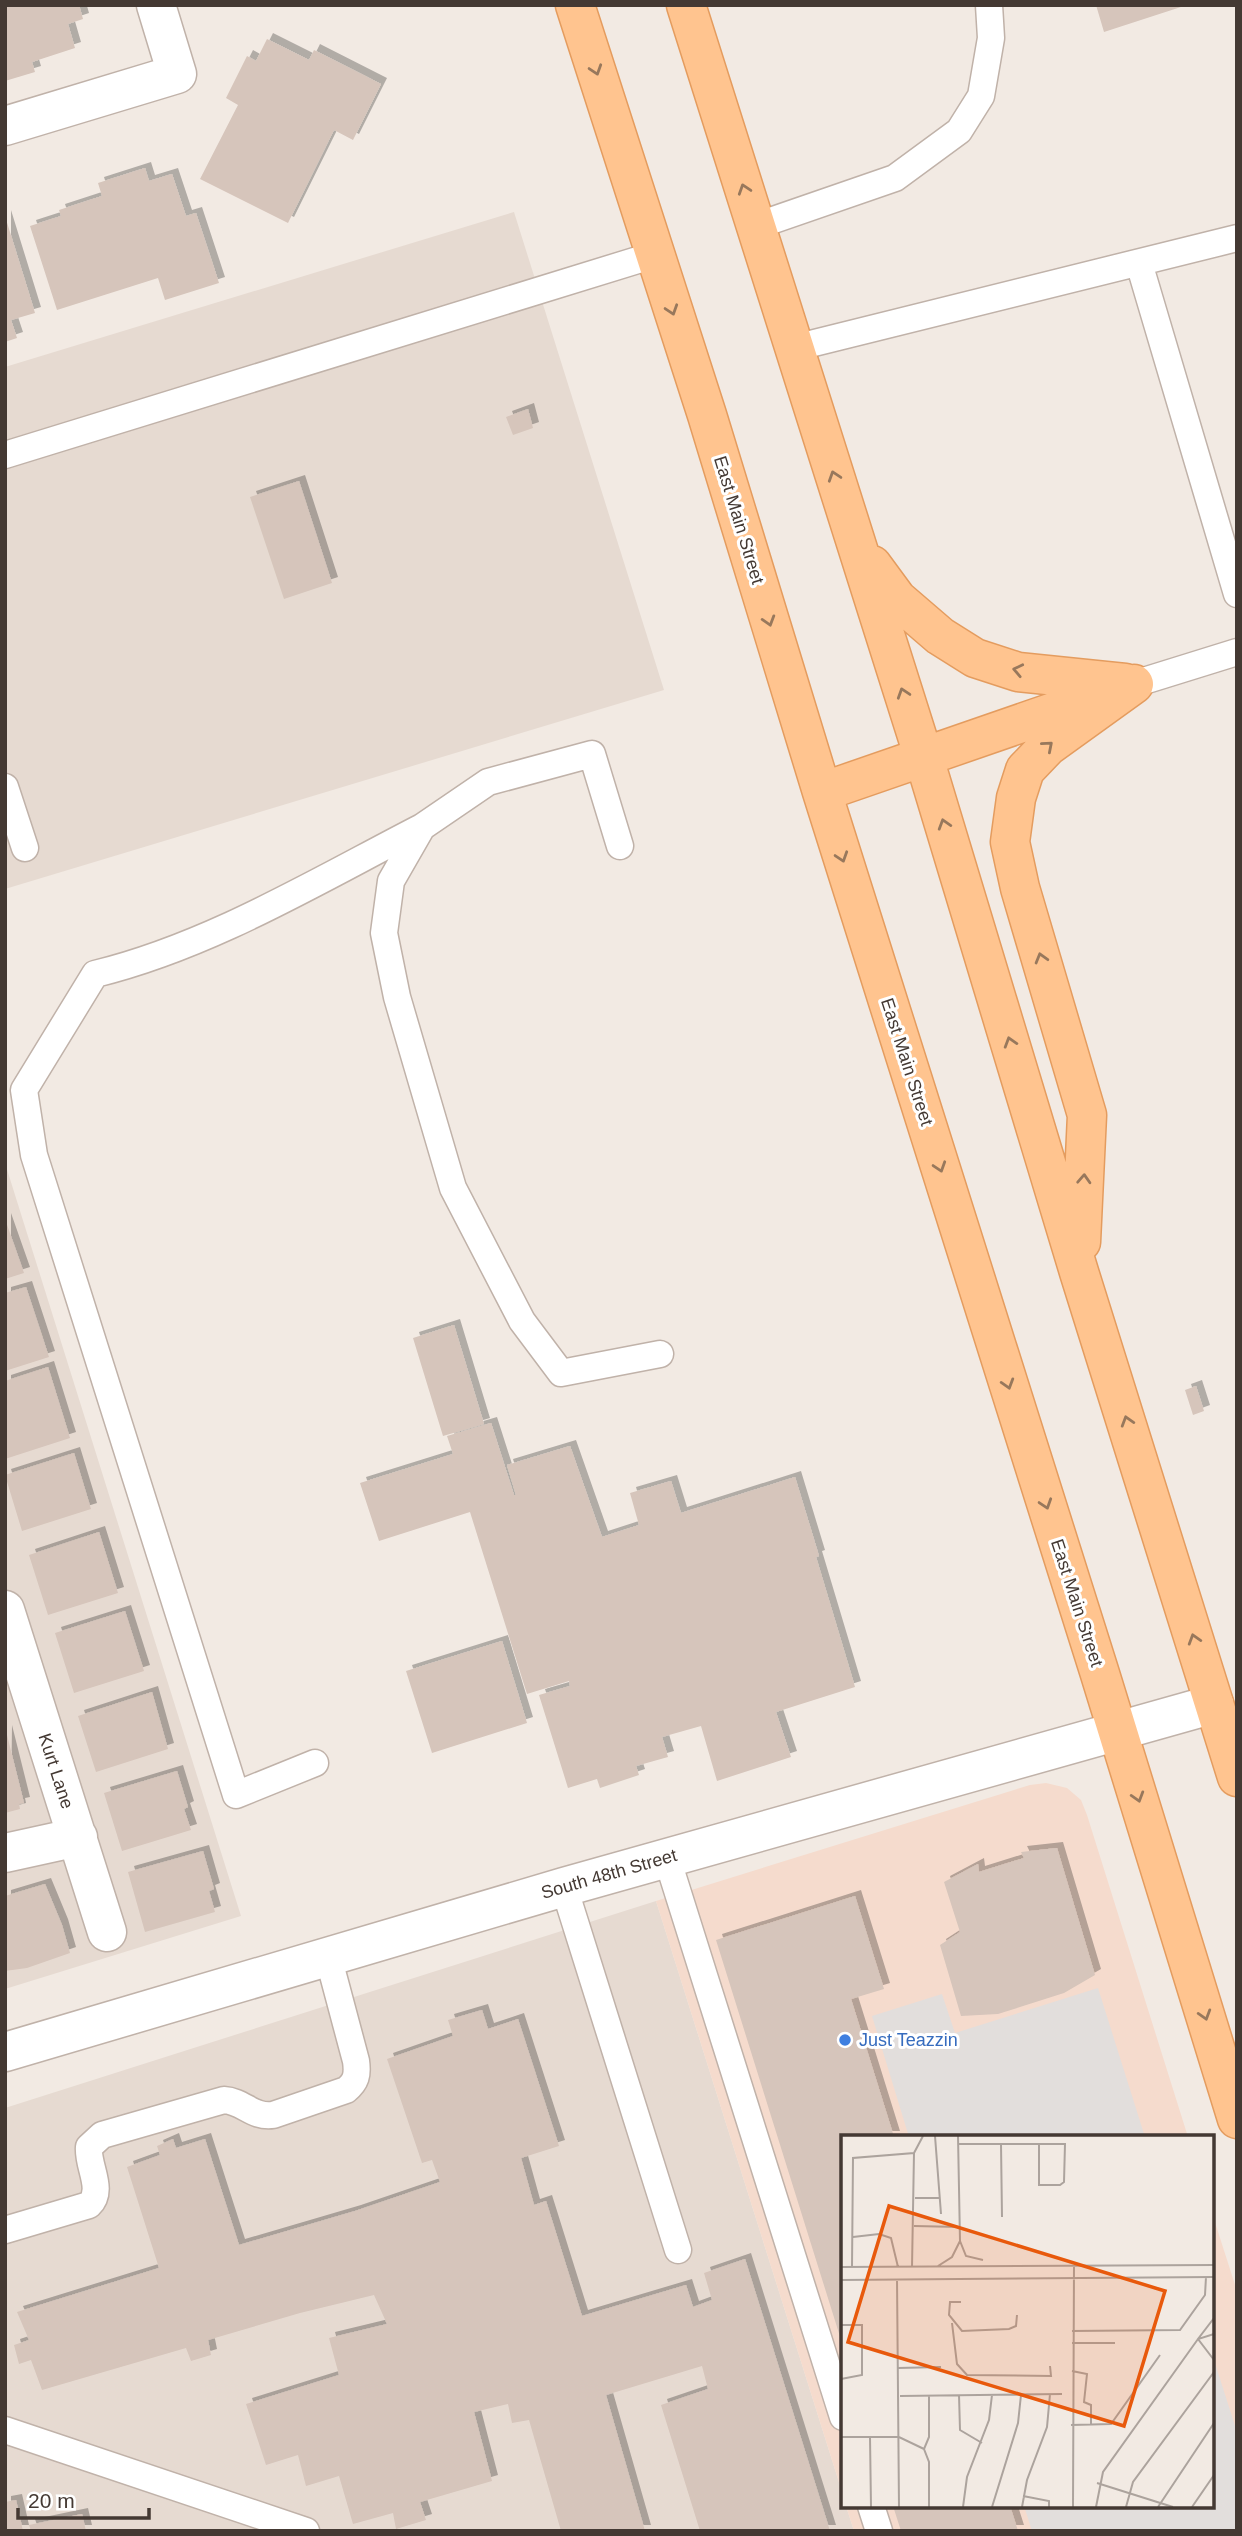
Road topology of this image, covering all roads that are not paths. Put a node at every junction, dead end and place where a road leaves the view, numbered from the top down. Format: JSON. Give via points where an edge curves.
{"nodes":[{"id":1,"x":156,"y":5,"type":"edge"},
{"id":2,"x":575,"y":5,"type":"edge"},
{"id":3,"x":686,"y":5,"type":"edge"},
{"id":4,"x":989,"y":5,"type":"edge"},
{"id":5,"x":5,"y":126,"type":"edge"},
{"id":6,"x":756,"y":226,"type":"junction"},
{"id":7,"x":1237,"y":238,"type":"edge"},
{"id":8,"x":654,"y":255,"type":"junction"},
{"id":9,"x":1139,"y":263,"type":"junction"},
{"id":10,"x":794,"y":348,"type":"junction"},
{"id":11,"x":5,"y":455,"type":"edge"},
{"id":12,"x":856,"y":544,"type":"junction"},
{"id":13,"x":1237,"y":594,"type":"edge"},
{"id":14,"x":1237,"y":652,"type":"edge"},
{"id":15,"x":1134,"y":684,"type":"junction"},
{"id":16,"x":924,"y":758,"type":"junction"},
{"id":17,"x":5,"y":787,"type":"edge"},
{"id":18,"x":822,"y":792,"type":"junction"},
{"id":19,"x":422,"y":827,"type":"junction"},
{"id":20,"x":620,"y":846,"type":"dead end"},
{"id":21,"x":25,"y":848,"type":"dead end"},
{"id":22,"x":1079,"y":1272,"type":"junction"},
{"id":23,"x":660,"y":1354,"type":"dead end"},
{"id":24,"x":5,"y":1610,"type":"edge"},
{"id":25,"x":1214,"y":1704,"type":"junction"},
{"id":26,"x":1118,"y":1732,"type":"junction"},
{"id":27,"x":315,"y":1763,"type":"dead end"},
{"id":28,"x":1237,"y":1777,"type":"edge"},
{"id":29,"x":78,"y":1837,"type":"junction"},
{"id":30,"x":5,"y":1853,"type":"edge"},
{"id":31,"x":667,"y":1858,"type":"junction"},
{"id":32,"x":565,"y":1887,"type":"junction"},
{"id":33,"x":107,"y":1932,"type":"dead end"},
{"id":34,"x":328,"y":1956,"type":"junction"},
{"id":35,"x":5,"y":2052,"type":"edge"},
{"id":36,"x":1237,"y":2119,"type":"edge"},
{"id":37,"x":5,"y":2230,"type":"edge"},
{"id":38,"x":678,"y":2250,"type":"dead end"},
{"id":39,"x":841,"y":2411,"type":"edge"},
{"id":40,"x":5,"y":2430,"type":"edge"},
{"id":41,"x":872,"y":2508,"type":"edge"},
{"id":42,"x":306,"y":2531,"type":"edge"},
{"id":43,"x":879,"y":2531,"type":"edge"}],
"edges":[{"from":1,"to":5,"type":"street","via":[[177,74]]},
{"from":2,"to":8,"type":"main road","name":"East Main Street","one_way":true},
{"from":6,"to":3,"type":"main road","one_way":true},
{"from":4,"to":6,"type":"lane","via":[[991,38],[981,96],[959,131],[895,178]]},
{"from":6,"to":10,"type":"main road"},
{"from":7,"to":9,"type":"lane"},
{"from":8,"to":11,"type":"lane"},
{"from":8,"to":18,"type":"main road","name":"East Main Street","one_way":true},
{"from":9,"to":10,"type":"lane"},
{"from":9,"to":13,"type":"lane"},
{"from":12,"to":10,"type":"main road","one_way":true},
{"from":15,"to":12,"type":"main road","one_way":true,"via":[[1018,672],[975,658],[940,636],[897,599]]},
{"from":16,"to":12,"type":"main road","one_way":true},
{"from":14,"to":15,"type":"lane"},
{"from":15,"to":16,"type":"main road"},
{"from":22,"to":15,"type":"main road","one_way":true,"via":[[1087,1115],[1010,842],[1025,770],[1048,746]]},
{"from":16,"to":18,"type":"main road"},
{"from":22,"to":16,"type":"main road","one_way":true},
{"from":17,"to":21,"type":"lane"},
{"from":18,"to":26,"type":"main road","name":"East Main Street","one_way":true},
{"from":19,"to":20,"type":"lane","via":[[488,782],[592,754]]},
{"from":19,"to":23,"type":"lane","via":[[391,881],[384,933],[397,997],[453,1188],[522,1321],[561,1373]]},
{"from":19,"to":27,"type":"lane","via":[[235,922],[136,964],[95,974],[24,1090],[34,1155],[236,1795]]},
{"from":25,"to":22,"type":"main road","one_way":true},
{"from":24,"to":29,"type":"street","name":"Kurt Lane"},
{"from":25,"to":26,"type":"street","name":"South 48th Street"},
{"from":25,"to":28,"type":"main road"},
{"from":26,"to":31,"type":"street","name":"South 48th Street"},
{"from":26,"to":36,"type":"main road","name":"East Main Street","one_way":true},
{"from":29,"to":30,"type":"street"},
{"from":29,"to":33,"type":"street","name":"Kurt Lane"},
{"from":31,"to":32,"type":"street","name":"South 48th Street"},
{"from":31,"to":39,"type":"lane"},
{"from":32,"to":34,"type":"street","name":"South 48th Street"},
{"from":32,"to":38,"type":"lane"},
{"from":34,"to":35,"type":"street","name":"South 48th Street"},
{"from":34,"to":37,"type":"lane","via":[[358,2072],[346,2091],[262,2117],[234,2100],[224,2100],[102,2135],[89,2147],[96,2186],[89,2205]]},
{"from":40,"to":42,"type":"lane"},
{"from":41,"to":43,"type":"lane"}]}
